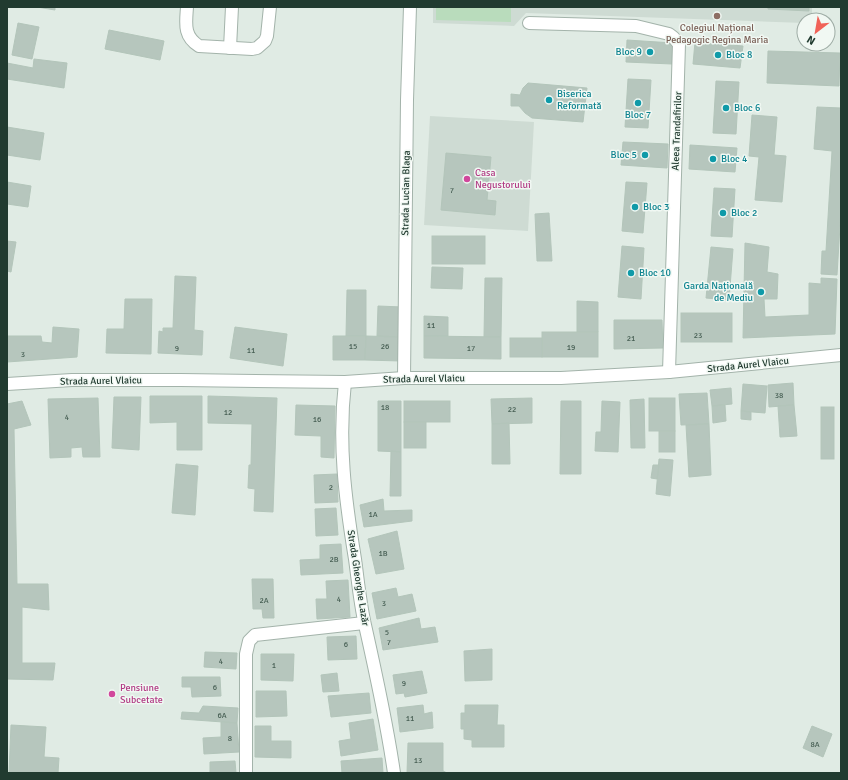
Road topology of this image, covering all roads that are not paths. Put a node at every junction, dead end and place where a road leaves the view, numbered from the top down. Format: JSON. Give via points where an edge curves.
{"nodes":[{"id":1,"x":188,"y":7,"type":"edge"},
{"id":2,"x":232,"y":7,"type":"edge"},
{"id":3,"x":270,"y":7,"type":"edge"},
{"id":4,"x":410,"y":7,"type":"edge"},
{"id":5,"x":529,"y":23,"type":"dead end"},
{"id":6,"x":230,"y":48,"type":"junction"},
{"id":7,"x":841,"y":355,"type":"edge"},
{"id":8,"x":669,"y":372,"type":"junction"},
{"id":9,"x":404,"y":378,"type":"junction"},
{"id":10,"x":345,"y":382,"type":"junction"},
{"id":11,"x":7,"y":384,"type":"edge"},
{"id":12,"x":364,"y":623,"type":"junction"},
{"id":13,"x":246,"y":773,"type":"edge"},
{"id":14,"x":394,"y":773,"type":"edge"}],
"edges":[{"from":1,"to":6,"type":"street","via":[[187,31],[192,42],[199,46]]},
{"from":2,"to":6,"type":"street"},
{"from":3,"to":6,"type":"street","via":[[267,36],[261,45],[252,49]]},
{"from":4,"to":9,"type":"street","name":"Strada Lucian Blaga"},
{"from":5,"to":8,"type":"street","name":"Aleea Trandafirilor","via":[[636,26],[670,34],[679,44]]},
{"from":7,"to":8,"type":"street","name":"Strada Aurel Vlaicu"},
{"from":8,"to":9,"type":"street","name":"Strada Aurel Vlaicu","via":[[561,378]]},
{"from":9,"to":10,"type":"street","name":"Strada Aurel Vlaicu"},
{"from":10,"to":11,"type":"street","name":"Strada Aurel Vlaicu","via":[[72,380]]},
{"from":10,"to":12,"type":"street","name":"Strada Gheorghe Lazăr","via":[[342,458],[345,496]]},
{"from":12,"to":13,"type":"street","via":[[255,635],[249,641],[246,654]]},
{"from":12,"to":14,"type":"street","name":"Strada Gheorghe Lazăr","via":[[387,725]]}]}
